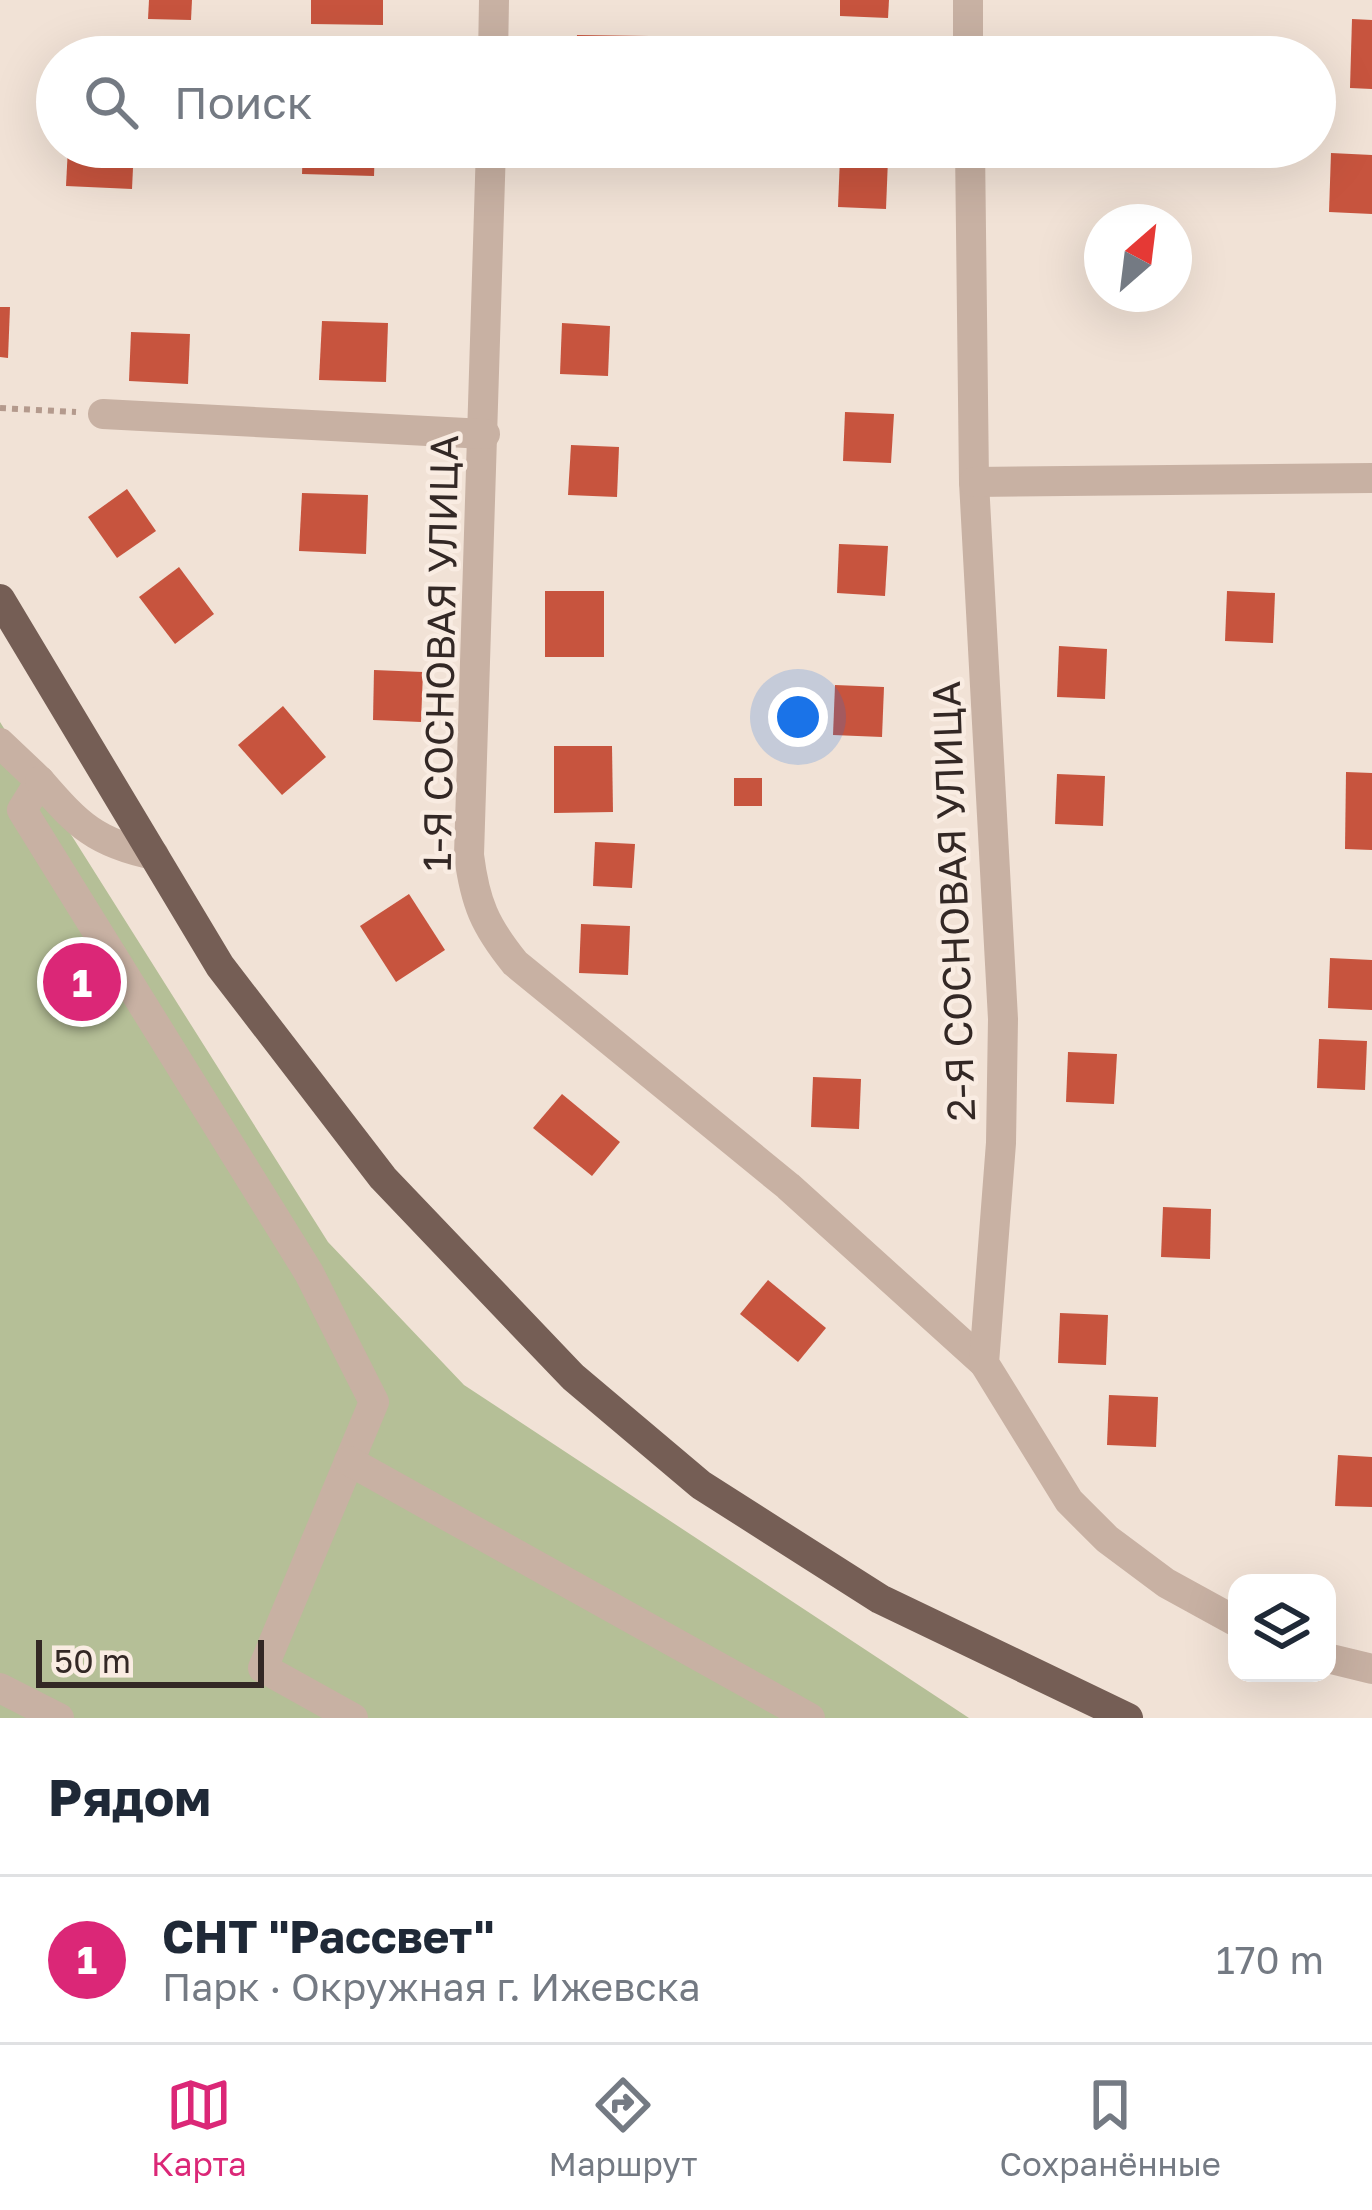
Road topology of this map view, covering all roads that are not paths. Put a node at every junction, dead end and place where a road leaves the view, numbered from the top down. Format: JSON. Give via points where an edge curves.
{"nodes":[{"id":1,"x":494,"y":0,"type":"edge"},
{"id":2,"x":968,"y":0,"type":"edge"},
{"id":3,"x":493,"y":36,"type":"edge"},
{"id":4,"x":968,"y":36,"type":"edge"},
{"id":5,"x":491,"y":168,"type":"edge"},
{"id":6,"x":970,"y":168,"type":"edge"},
{"id":7,"x":103,"y":414,"type":"road end"},
{"id":8,"x":485,"y":434,"type":"junction"},
{"id":9,"x":1372,"y":478,"type":"edge"},
{"id":10,"x":974,"y":482,"type":"junction"},
{"id":11,"x":0,"y":598,"type":"edge"},
{"id":12,"x":0,"y":743,"type":"edge"},
{"id":13,"x":40,"y":781,"type":"junction"},
{"id":14,"x":154,"y":855,"type":"junction"},
{"id":15,"x":984,"y":1363,"type":"junction"},
{"id":16,"x":349,"y":1461,"type":"junction"},
{"id":17,"x":1228,"y":1617,"type":"edge"},
{"id":18,"x":1336,"y":1660,"type":"edge"},
{"id":19,"x":1372,"y":1669,"type":"edge"},
{"id":20,"x":0,"y":1688,"type":"edge"},
{"id":21,"x":59,"y":1718,"type":"edge"},
{"id":22,"x":353,"y":1718,"type":"edge"},
{"id":23,"x":810,"y":1718,"type":"edge"},
{"id":24,"x":1127,"y":1718,"type":"edge"}],
"edges":[{"from":1,"to":3,"type":"street"},
{"from":2,"to":4,"type":"street"},
{"from":5,"to":8,"type":"street","name":"1-Я СОСНОВАЯ УЛИЦА"},
{"from":6,"to":10,"type":"street","name":"2-Я СОСНОВАЯ УЛИЦА"},
{"from":7,"to":8,"type":"street"},
{"from":8,"to":15,"type":"street","name":"1-Я СОСНОВАЯ УЛИЦА","via":[[470,855],[474,897],[492,934],[515,963],[788,1186]]},
{"from":9,"to":10,"type":"street"},
{"from":10,"to":15,"type":"street","name":"2-Я СОСНОВАЯ УЛИЦА","via":[[1003,1019]]},
{"from":11,"to":14,"type":"main road"},
{"from":12,"to":13,"type":"street"},
{"from":13,"to":14,"type":"street","via":[[112,846]]},
{"from":13,"to":16,"type":"street","via":[[22,810],[309,1273],[374,1402]]},
{"from":14,"to":24,"type":"main road","via":[[220,966],[383,1178],[573,1377],[701,1485],[880,1599]]},
{"from":15,"to":17,"type":"street","via":[[1069,1501],[1107,1540]]},
{"from":16,"to":22,"type":"street","via":[[263,1668]]},
{"from":16,"to":23,"type":"street"},
{"from":18,"to":19,"type":"street"},
{"from":20,"to":21,"type":"street"}]}
